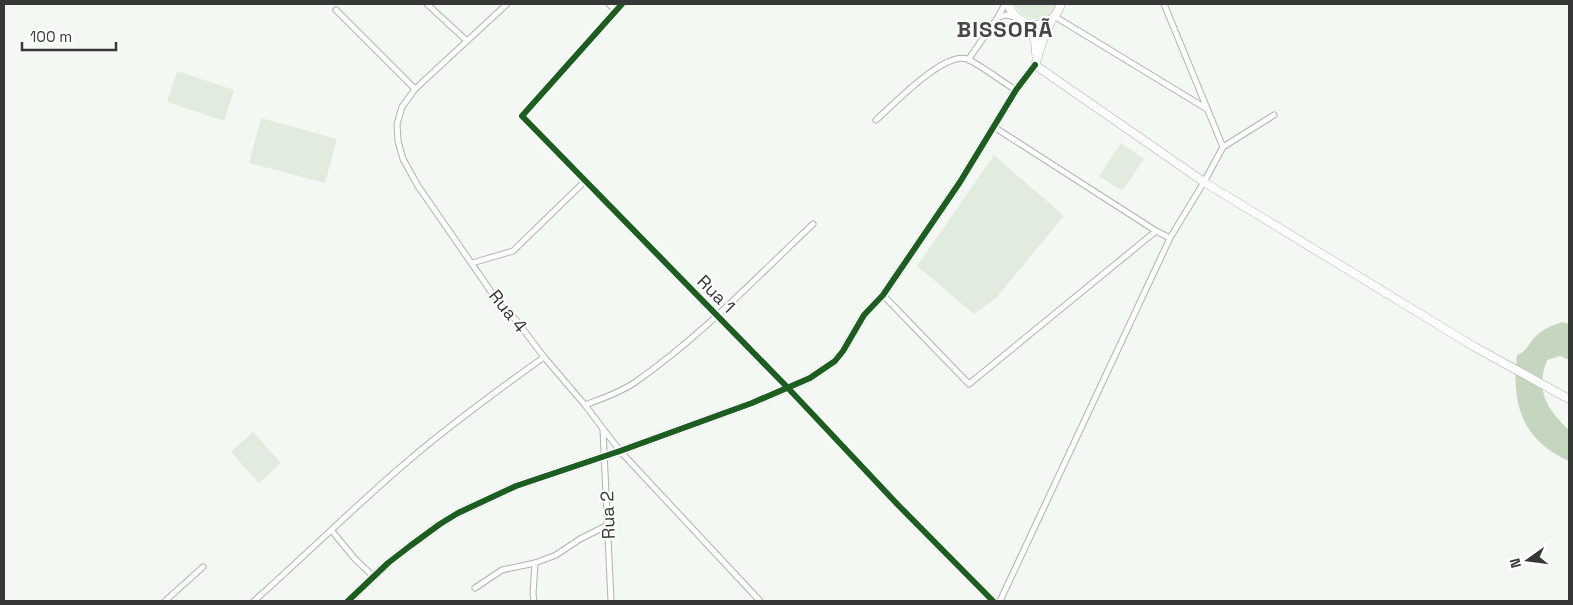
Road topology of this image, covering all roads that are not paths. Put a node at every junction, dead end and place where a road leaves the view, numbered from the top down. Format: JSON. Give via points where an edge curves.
{"nodes":[{"id":1,"x":427,"y":4,"type":"edge"},
{"id":2,"x":507,"y":4,"type":"edge"},
{"id":3,"x":609,"y":4,"type":"edge"},
{"id":4,"x":622,"y":4,"type":"edge"},
{"id":5,"x":1005,"y":4,"type":"edge"},
{"id":6,"x":1008,"y":4,"type":"edge"},
{"id":7,"x":1061,"y":4,"type":"edge"},
{"id":8,"x":1164,"y":4,"type":"edge"},
{"id":9,"x":336,"y":10,"type":"dead end"},
{"id":10,"x":615,"y":10,"type":"junction"},
{"id":11,"x":998,"y":16,"type":"junction"},
{"id":12,"x":1054,"y":17,"type":"junction"},
{"id":13,"x":1018,"y":19,"type":"junction"},
{"id":14,"x":467,"y":41,"type":"junction"},
{"id":15,"x":968,"y":60,"type":"junction"},
{"id":16,"x":1035,"y":65,"type":"junction"},
{"id":17,"x":415,"y":89,"type":"junction"},
{"id":18,"x":1016,"y":90,"type":"junction"},
{"id":19,"x":1207,"y":109,"type":"junction"},
{"id":20,"x":1274,"y":115,"type":"dead end"},
{"id":21,"x":876,"y":120,"type":"dead end"},
{"id":22,"x":994,"y":127,"type":"junction"},
{"id":23,"x":1223,"y":147,"type":"junction"},
{"id":24,"x":585,"y":181,"type":"junction"},
{"id":25,"x":1204,"y":182,"type":"junction"},
{"id":26,"x":813,"y":224,"type":"dead end"},
{"id":27,"x":1156,"y":231,"type":"junction"},
{"id":28,"x":1170,"y":238,"type":"junction"},
{"id":29,"x":472,"y":263,"type":"junction"},
{"id":30,"x":883,"y":295,"type":"junction"},
{"id":31,"x":717,"y":315,"type":"junction"},
{"id":32,"x":544,"y":357,"type":"junction"},
{"id":33,"x":788,"y":388,"type":"junction"},
{"id":34,"x":1569,"y":399,"type":"edge"},
{"id":35,"x":585,"y":405,"type":"junction"},
{"id":36,"x":603,"y":429,"type":"junction"},
{"id":37,"x":620,"y":451,"type":"junction"},
{"id":38,"x":604,"y":456,"type":"junction"},
{"id":39,"x":608,"y":526,"type":"junction"},
{"id":40,"x":332,"y":531,"type":"junction"},
{"id":41,"x":535,"y":563,"type":"junction"},
{"id":42,"x":203,"y":567,"type":"dead end"},
{"id":43,"x":374,"y":577,"type":"junction"},
{"id":44,"x":475,"y":588,"type":"dead end"},
{"id":45,"x":165,"y":601,"type":"edge"},
{"id":46,"x":254,"y":601,"type":"edge"},
{"id":47,"x":348,"y":601,"type":"edge"},
{"id":48,"x":534,"y":601,"type":"edge"},
{"id":49,"x":611,"y":601,"type":"edge"},
{"id":50,"x":760,"y":601,"type":"edge"},
{"id":51,"x":993,"y":601,"type":"edge"},
{"id":52,"x":1000,"y":601,"type":"edge"}],
"edges":[{"from":1,"to":14,"type":"street"},
{"from":2,"to":14,"type":"street","name":"Rua 4"},
{"from":3,"to":10,"type":"street"},
{"from":4,"to":10,"type":"street","name":"Rua 1"},
{"from":5,"to":11,"type":"street"},
{"from":6,"to":13,"type":"street"},
{"from":7,"to":12,"type":"street"},
{"from":8,"to":19,"type":"street"},
{"from":9,"to":17,"type":"street"},
{"from":10,"to":24,"type":"street","name":"Rua 1","via":[[522,116]]},
{"from":11,"to":13,"type":"street"},
{"from":11,"to":15,"type":"street"},
{"from":12,"to":13,"type":"street","via":[[1038,24],[1027,24]]},
{"from":12,"to":16,"type":"street"},
{"from":12,"to":19,"type":"street"},
{"from":13,"to":16,"type":"street","via":[[1036,42]]},
{"from":14,"to":17,"type":"street","name":"Rua 4"},
{"from":15,"to":18,"type":"street"},
{"from":15,"to":21,"type":"street","via":[[955,59],[934,68]]},
{"from":16,"to":18,"type":"street"},
{"from":16,"to":25,"type":"street"},
{"from":17,"to":29,"type":"street","name":"Rua 4","via":[[402,107],[397,124],[403,159]]},
{"from":18,"to":22,"type":"street"},
{"from":19,"to":23,"type":"street"},
{"from":20,"to":23,"type":"street"},
{"from":22,"to":27,"type":"street"},
{"from":22,"to":30,"type":"street"},
{"from":23,"to":25,"type":"street"},
{"from":24,"to":29,"type":"street","via":[[513,251]]},
{"from":24,"to":31,"type":"street","name":"Rua 1"},
{"from":25,"to":28,"type":"street"},
{"from":25,"to":34,"type":"street","via":[[1473,346]]},
{"from":26,"to":31,"type":"street"},
{"from":27,"to":28,"type":"street"},
{"from":27,"to":30,"type":"street","via":[[969,384]]},
{"from":28,"to":52,"type":"street"},
{"from":29,"to":32,"type":"street","name":"Rua 4"},
{"from":30,"to":33,"type":"street","via":[[864,315],[835,361]]},
{"from":31,"to":33,"type":"street","name":"Rua 1"},
{"from":31,"to":35,"type":"street","via":[[633,384]]},
{"from":32,"to":35,"type":"street","name":"Rua 4"},
{"from":32,"to":40,"type":"street","via":[[431,441]]},
{"from":33,"to":37,"type":"street"},
{"from":33,"to":51,"type":"street","name":"Rua 1"},
{"from":35,"to":36,"type":"street","name":"Rua 4"},
{"from":36,"to":37,"type":"street","name":"Rua 4"},
{"from":36,"to":38,"type":"street","name":"Rua 2"},
{"from":37,"to":38,"type":"street"},
{"from":37,"to":50,"type":"street","name":"Rua 4"},
{"from":38,"to":39,"type":"street","name":"Rua 2"},
{"from":38,"to":43,"type":"street","via":[[516,486],[458,513],[410,546]]},
{"from":39,"to":41,"type":"street"},
{"from":39,"to":49,"type":"street","name":"Rua 2"},
{"from":40,"to":43,"type":"street"},
{"from":40,"to":46,"type":"street"},
{"from":41,"to":44,"type":"street","via":[[502,570]]},
{"from":41,"to":48,"type":"street"},
{"from":42,"to":45,"type":"street"},
{"from":43,"to":47,"type":"street"}]}
